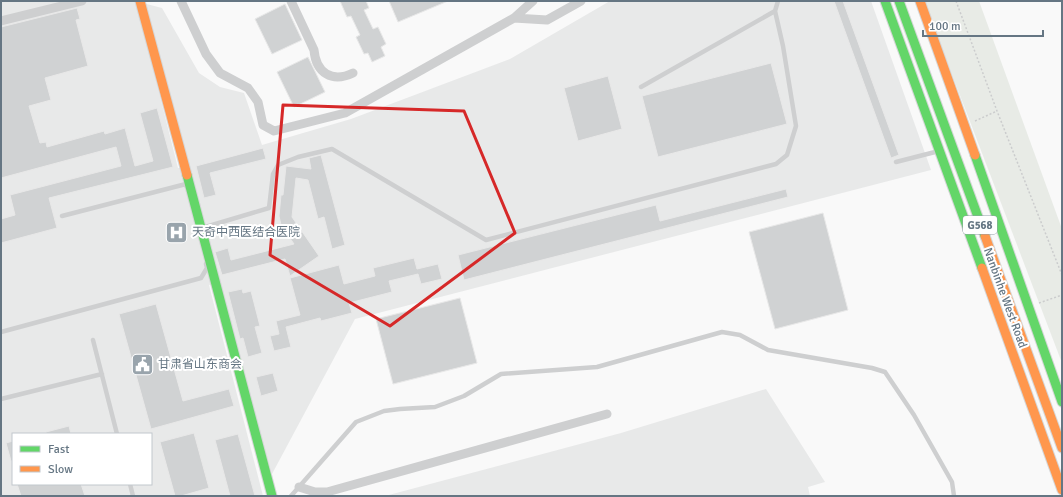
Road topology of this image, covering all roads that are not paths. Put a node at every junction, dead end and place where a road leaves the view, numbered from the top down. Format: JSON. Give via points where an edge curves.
{"nodes":[{"id":1,"x":82,"y":1,"type":"edge"},
{"id":2,"x":140,"y":1,"type":"edge"},
{"id":3,"x":181,"y":1,"type":"edge"},
{"id":4,"x":291,"y":1,"type":"edge"},
{"id":5,"x":534,"y":1,"type":"edge"},
{"id":6,"x":581,"y":1,"type":"edge"},
{"id":7,"x":778,"y":1,"type":"edge"},
{"id":8,"x":885,"y":1,"type":"edge"},
{"id":9,"x":898,"y":1,"type":"edge"},
{"id":10,"x":920,"y":1,"type":"edge"},
{"id":11,"x":775,"y":11,"type":"junction"},
{"id":12,"x":514,"y":18,"type":"junction"},
{"id":13,"x":1,"y":22,"type":"edge"},
{"id":14,"x":353,"y":73,"type":"dead end"},
{"id":15,"x":641,"y":87,"type":"dead end"},
{"id":16,"x":955,"y":147,"type":"junction"},
{"id":17,"x":940,"y":151,"type":"junction"},
{"id":18,"x":896,"y":162,"type":"dead end"},
{"id":19,"x":62,"y":216,"type":"dead end"},
{"id":20,"x":200,"y":229,"type":"junction"},
{"id":21,"x":1,"y":332,"type":"edge"},
{"id":22,"x":93,"y":340,"type":"dead end"},
{"id":23,"x":102,"y":374,"type":"junction"},
{"id":24,"x":1,"y":400,"type":"edge"},
{"id":25,"x":1062,"y":402,"type":"edge"},
{"id":26,"x":607,"y":414,"type":"dead end"},
{"id":27,"x":117,"y":433,"type":"edge"},
{"id":28,"x":1062,"y":448,"type":"edge"},
{"id":29,"x":130,"y":485,"type":"edge"},
{"id":30,"x":299,"y":487,"type":"junction"},
{"id":31,"x":1062,"y":490,"type":"edge"},
{"id":32,"x":133,"y":496,"type":"edge"},
{"id":33,"x":272,"y":496,"type":"edge"},
{"id":34,"x":291,"y":496,"type":"edge"},
{"id":35,"x":954,"y":496,"type":"edge"}],
"edges":[{"from":1,"to":13,"type":"street"},
{"from":2,"to":20,"type":"main road"},
{"from":3,"to":12,"type":"street","via":[[206,54],[220,73],[248,88],[258,102],[263,125],[274,131],[345,113]]},
{"from":4,"to":14,"type":"street","via":[[314,50],[318,66],[327,74],[338,78]]},
{"from":5,"to":12,"type":"street"},
{"from":6,"to":12,"type":"street","via":[[547,20]]},
{"from":7,"to":11,"type":"lane"},
{"from":8,"to":17,"type":"main road","name":"Nanbinhe West Road"},
{"from":9,"to":16,"type":"main road","name":"Nanbinhe West Road","number":"G568"},
{"from":10,"to":25,"type":"main road","name":"Nanbinhe West Road","number":"G568","via":[[965,126],[968,145]]},
{"from":11,"to":15,"type":"lane"},
{"from":11,"to":20,"type":"lane","via":[[796,126],[787,154],[776,164],[486,240],[332,149],[278,165],[273,174],[269,208]]},
{"from":16,"to":17,"type":"lane"},
{"from":16,"to":28,"type":"main road","name":"Nanbinhe West Road","number":"G568"},
{"from":17,"to":18,"type":"lane"},
{"from":17,"to":31,"type":"main road","name":"Nanbinhe West Road"},
{"from":19,"to":20,"type":"lane","via":[[186,184]]},
{"from":20,"to":21,"type":"lane","via":[[207,268],[201,278]]},
{"from":20,"to":33,"type":"main road"},
{"from":22,"to":23,"type":"lane"},
{"from":23,"to":24,"type":"lane"},
{"from":23,"to":27,"type":"lane"},
{"from":26,"to":30,"type":"street","via":[[327,492],[315,492]]},
{"from":29,"to":32,"type":"lane"},
{"from":30,"to":34,"type":"lane"},
{"from":30,"to":35,"type":"lane","via":[[356,422],[384,411],[435,407],[464,396],[501,374],[596,367],[722,332],[740,334],[768,350],[885,372],[914,415],[952,482]]}]}
